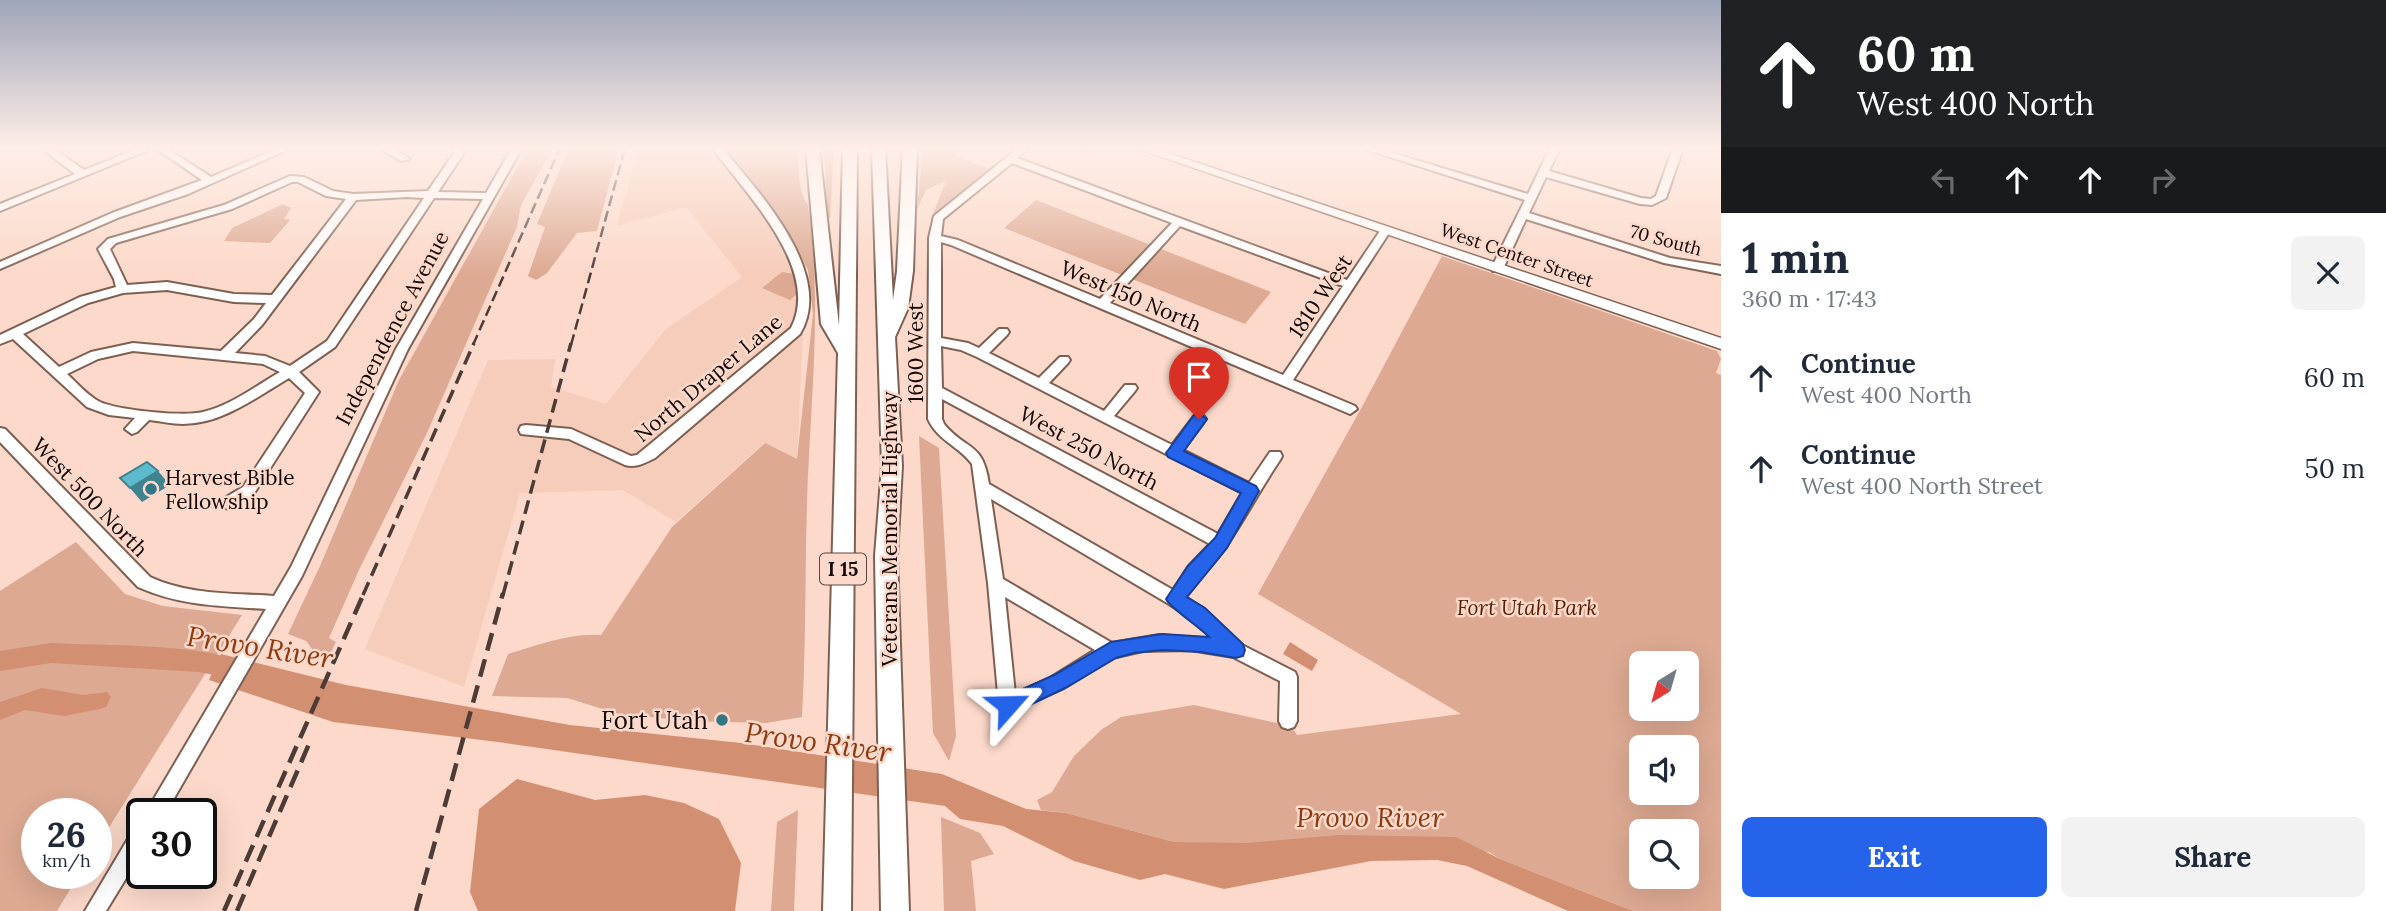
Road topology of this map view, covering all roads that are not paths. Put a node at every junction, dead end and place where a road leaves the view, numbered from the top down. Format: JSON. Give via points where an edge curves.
{"nodes":[{"id":1,"x":42,"y":191,"type":"edge"},
{"id":2,"x":188,"y":191,"type":"edge"},
{"id":3,"x":262,"y":191,"type":"edge"},
{"id":4,"x":323,"y":191,"type":"edge"},
{"id":5,"x":435,"y":191,"type":"edge"},
{"id":6,"x":493,"y":191,"type":"edge"},
{"id":7,"x":753,"y":191,"type":"edge"},
{"id":8,"x":817,"y":191,"type":"edge"},
{"id":9,"x":849,"y":191,"type":"edge"},
{"id":10,"x":880,"y":191,"type":"edge"},
{"id":11,"x":908,"y":191,"type":"edge"},
{"id":12,"x":972,"y":191,"type":"edge"},
{"id":13,"x":1096,"y":191,"type":"edge"},
{"id":14,"x":1269,"y":191,"type":"edge"},
{"id":15,"x":1506,"y":191,"type":"edge"},
{"id":16,"x":1534,"y":191,"type":"edge"},
{"id":17,"x":1608,"y":191,"type":"edge"},
{"id":18,"x":1664,"y":191,"type":"edge"},
{"id":19,"x":432,"y":195,"type":"junction"},
{"id":20,"x":490,"y":196,"type":"junction"},
{"id":21,"x":353,"y":198,"type":"junction"},
{"id":22,"x":1530,"y":198,"type":"junction"},
{"id":23,"x":0,"y":208,"type":"edge"},
{"id":24,"x":1523,"y":215,"type":"junction"},
{"id":25,"x":1179,"y":221,"type":"junction"},
{"id":26,"x":1386,"y":230,"type":"junction"},
{"id":27,"x":935,"y":238,"type":"junction"},
{"id":28,"x":0,"y":266,"type":"edge"},
{"id":29,"x":1497,"y":269,"type":"junction"},
{"id":30,"x":1721,"y":270,"type":"edge"},
{"id":31,"x":1350,"y":285,"type":"junction"},
{"id":32,"x":122,"y":289,"type":"junction"},
{"id":33,"x":275,"y":299,"type":"junction"},
{"id":34,"x":1102,"y":304,"type":"junction"},
{"id":35,"x":1003,"y":332,"type":"dead end"},
{"id":36,"x":14,"y":333,"type":"junction"},
{"id":37,"x":886,"y":338,"type":"junction"},
{"id":38,"x":0,"y":340,"type":"edge"},
{"id":39,"x":937,"y":341,"type":"junction"},
{"id":40,"x":1721,"y":344,"type":"edge"},
{"id":41,"x":847,"y":354,"type":"junction"},
{"id":42,"x":981,"y":354,"type":"junction"},
{"id":43,"x":225,"y":355,"type":"junction"},
{"id":44,"x":1064,"y":360,"type":"dead end"},
{"id":45,"x":290,"y":371,"type":"junction"},
{"id":46,"x":57,"y":373,"type":"junction"},
{"id":47,"x":1285,"y":382,"type":"junction"},
{"id":48,"x":1042,"y":383,"type":"junction"},
{"id":49,"x":1130,"y":388,"type":"dead end"},
{"id":50,"x":937,"y":391,"type":"junction"},
{"id":51,"x":1350,"y":409,"type":"dead end"},
{"id":52,"x":145,"y":416,"type":"junction"},
{"id":53,"x":1106,"y":417,"type":"junction"},
{"id":54,"x":1199,"y":419,"type":"dead end"},
{"id":55,"x":132,"y":429,"type":"dead end"},
{"id":56,"x":526,"y":430,"type":"dead end"},
{"id":57,"x":0,"y":433,"type":"edge"},
{"id":58,"x":1174,"y":453,"type":"junction"},
{"id":59,"x":1275,"y":456,"type":"dead end"},
{"id":60,"x":983,"y":487,"type":"junction"},
{"id":61,"x":1251,"y":491,"type":"junction"},
{"id":62,"x":228,"y":503,"type":"dead end"},
{"id":63,"x":1221,"y":543,"type":"junction"},
{"id":64,"x":996,"y":583,"type":"junction"},
{"id":65,"x":1175,"y":599,"type":"junction"},
{"id":66,"x":277,"y":603,"type":"junction"},
{"id":67,"x":1236,"y":650,"type":"junction"},
{"id":68,"x":1111,"y":651,"type":"junction"},
{"id":69,"x":1289,"y":721,"type":"dead end"},
{"id":70,"x":164,"y":798,"type":"edge"},
{"id":71,"x":126,"y":860,"type":"edge"},
{"id":72,"x":95,"y":911,"type":"edge"},
{"id":73,"x":837,"y":911,"type":"edge"},
{"id":74,"x":895,"y":911,"type":"edge"}],
"edges":[{"from":1,"to":23,"type":"street"},
{"from":2,"to":28,"type":"street","via":[[116,215]]},
{"from":3,"to":32,"type":"street","via":[[228,208],[111,241],[104,249]]},
{"from":4,"to":21,"type":"street"},
{"from":5,"to":19,"type":"street"},
{"from":6,"to":20,"type":"street","name":"Independence Avenue"},
{"from":7,"to":56,"type":"street","name":"North Draper Lane","via":[[775,216],[796,258],[804,309],[796,331],[640,460],[630,461],[571,434]]},
{"from":8,"to":41,"type":"highway","via":[[829,324]]},
{"from":9,"to":41,"type":"highway","name":"Veterans Memorial Highway","number":"I 15"},
{"from":10,"to":37,"type":"highway","name":"Veterans Memorial Highway","number":"I 15"},
{"from":11,"to":37,"type":"highway","via":[[900,308]]},
{"from":12,"to":27,"type":"street","name":"1600 West","via":[[938,218]]},
{"from":13,"to":25,"type":"street"},
{"from":14,"to":26,"type":"main road","name":"West Center Street"},
{"from":15,"to":22,"type":"street"},
{"from":16,"to":22,"type":"street"},
{"from":17,"to":18,"type":"street","via":[[1651,202],[1661,198]]},
{"from":19,"to":20,"type":"street"},
{"from":19,"to":21,"type":"street"},
{"from":19,"to":45,"type":"street","via":[[340,335]]},
{"from":20,"to":66,"type":"street","name":"Independence Avenue","via":[[402,349],[297,571]]},
{"from":21,"to":33,"type":"street"},
{"from":22,"to":24,"type":"street"},
{"from":24,"to":29,"type":"street"},
{"from":24,"to":30,"type":"street","name":"70 South","via":[[1668,261]]},
{"from":25,"to":31,"type":"street"},
{"from":25,"to":34,"type":"street"},
{"from":26,"to":29,"type":"main road","name":"West Center Street"},
{"from":26,"to":31,"type":"street","name":"1810 West"},
{"from":27,"to":34,"type":"street","name":"West 150 North"},
{"from":27,"to":39,"type":"street","name":"1600 West"},
{"from":29,"to":40,"type":"main road","name":"West Center Street"},
{"from":31,"to":47,"type":"street","name":"1810 West"},
{"from":32,"to":33,"type":"street","via":[[167,286],[234,298]]},
{"from":32,"to":36,"type":"street","via":[[84,300]]},
{"from":33,"to":43,"type":"street"},
{"from":34,"to":47,"type":"street","name":"West 150 North"},
{"from":35,"to":42,"type":"street"},
{"from":36,"to":38,"type":"street"},
{"from":36,"to":46,"type":"street"},
{"from":37,"to":74,"type":"highway","name":"Veterans Memorial Highway","number":"I 15","via":[[892,466],[886,556]]},
{"from":39,"to":42,"type":"street"},
{"from":39,"to":50,"type":"street","name":"1600 West"},
{"from":41,"to":73,"type":"highway","name":"Veterans Memorial Highway","number":"I 15"},
{"from":42,"to":48,"type":"street"},
{"from":43,"to":45,"type":"street","via":[[265,360]]},
{"from":43,"to":46,"type":"street","via":[[118,348]]},
{"from":44,"to":48,"type":"street"},
{"from":45,"to":52,"type":"street","via":[[220,412],[193,418]]},
{"from":45,"to":62,"type":"street","via":[[312,392],[248,491]]},
{"from":46,"to":52,"type":"street","via":[[92,404]]},
{"from":47,"to":51,"type":"street","name":"West 150 North"},
{"from":48,"to":53,"type":"street"},
{"from":49,"to":53,"type":"street"},
{"from":50,"to":60,"type":"street","name":"1600 West","via":[[937,427],[976,459]]},
{"from":50,"to":63,"type":"street","name":"West 250 North"},
{"from":52,"to":55,"type":"street"},
{"from":53,"to":58,"type":"street"},
{"from":54,"to":58,"type":"street"},
{"from":57,"to":66,"type":"street","name":"West 500 North","via":[[144,582],[164,593],[189,598]]},
{"from":58,"to":61,"type":"street"},
{"from":59,"to":61,"type":"street"},
{"from":60,"to":64,"type":"street","name":"1600 West"},
{"from":60,"to":65,"type":"street"},
{"from":61,"to":63,"type":"street"},
{"from":63,"to":65,"type":"street"},
{"from":64,"to":68,"type":"street"},
{"from":64,"to":68,"type":"street","name":"1600 West","via":[[1008,705]]},
{"from":65,"to":67,"type":"street"},
{"from":66,"to":70,"type":"street","name":"Independence Avenue"},
{"from":67,"to":68,"type":"street","via":[[1162,642]]},
{"from":67,"to":69,"type":"street","via":[[1289,677]]},
{"from":71,"to":72,"type":"street"}]}
